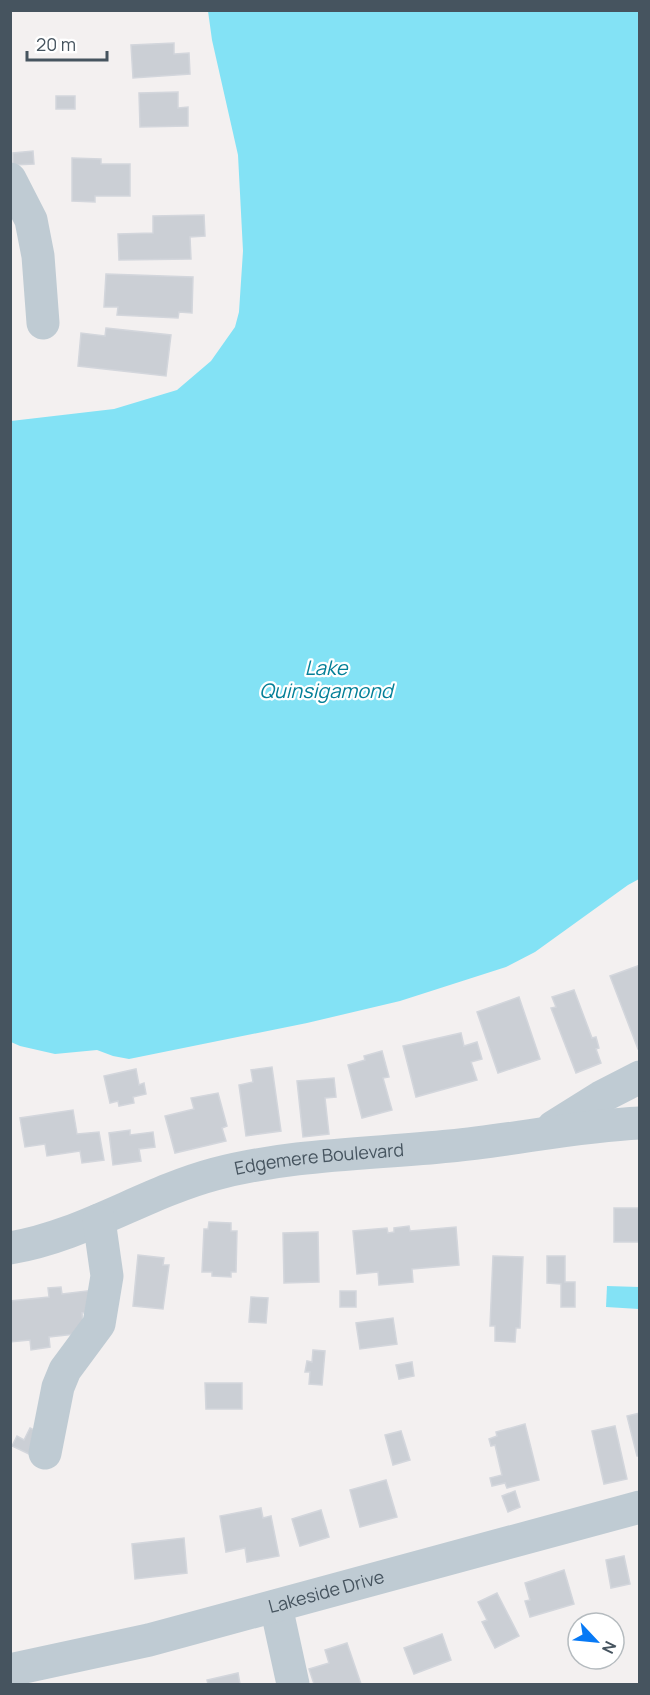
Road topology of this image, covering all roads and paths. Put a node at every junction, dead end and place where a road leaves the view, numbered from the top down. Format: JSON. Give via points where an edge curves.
{"nodes":[{"id":1,"x":10,"y":179,"type":"edge"},
{"id":2,"x":43,"y":323,"type":"dead end"},
{"id":3,"x":639,"y":1077,"type":"edge"},
{"id":4,"x":639,"y":1123,"type":"edge"},
{"id":5,"x":543,"y":1133,"type":"junction"},
{"id":6,"x":99,"y":1220,"type":"junction"},
{"id":7,"x":10,"y":1248,"type":"edge"},
{"id":8,"x":45,"y":1453,"type":"dead end"},
{"id":9,"x":639,"y":1507,"type":"edge"},
{"id":10,"x":276,"y":1606,"type":"junction"},
{"id":11,"x":10,"y":1670,"type":"edge"},
{"id":12,"x":293,"y":1684,"type":"edge"}],
"edges":[{"from":1,"to":2,"type":"street","via":[[31,220]]},
{"from":3,"to":5,"type":"street"},
{"from":4,"to":5,"type":"street","name":"Edgemere Boulevard"},
{"from":5,"to":6,"type":"street","name":"Edgemere Boulevard","via":[[246,1167],[148,1197]]},
{"from":6,"to":7,"type":"street","name":"Edgemere Boulevard"},
{"from":6,"to":8,"type":"street","via":[[107,1276],[99,1324],[65,1370]]},
{"from":9,"to":10,"type":"street","name":"Lakeside Drive"},
{"from":10,"to":11,"type":"street","name":"Lakeside Drive","via":[[149,1640]]},
{"from":10,"to":12,"type":"street"}]}
